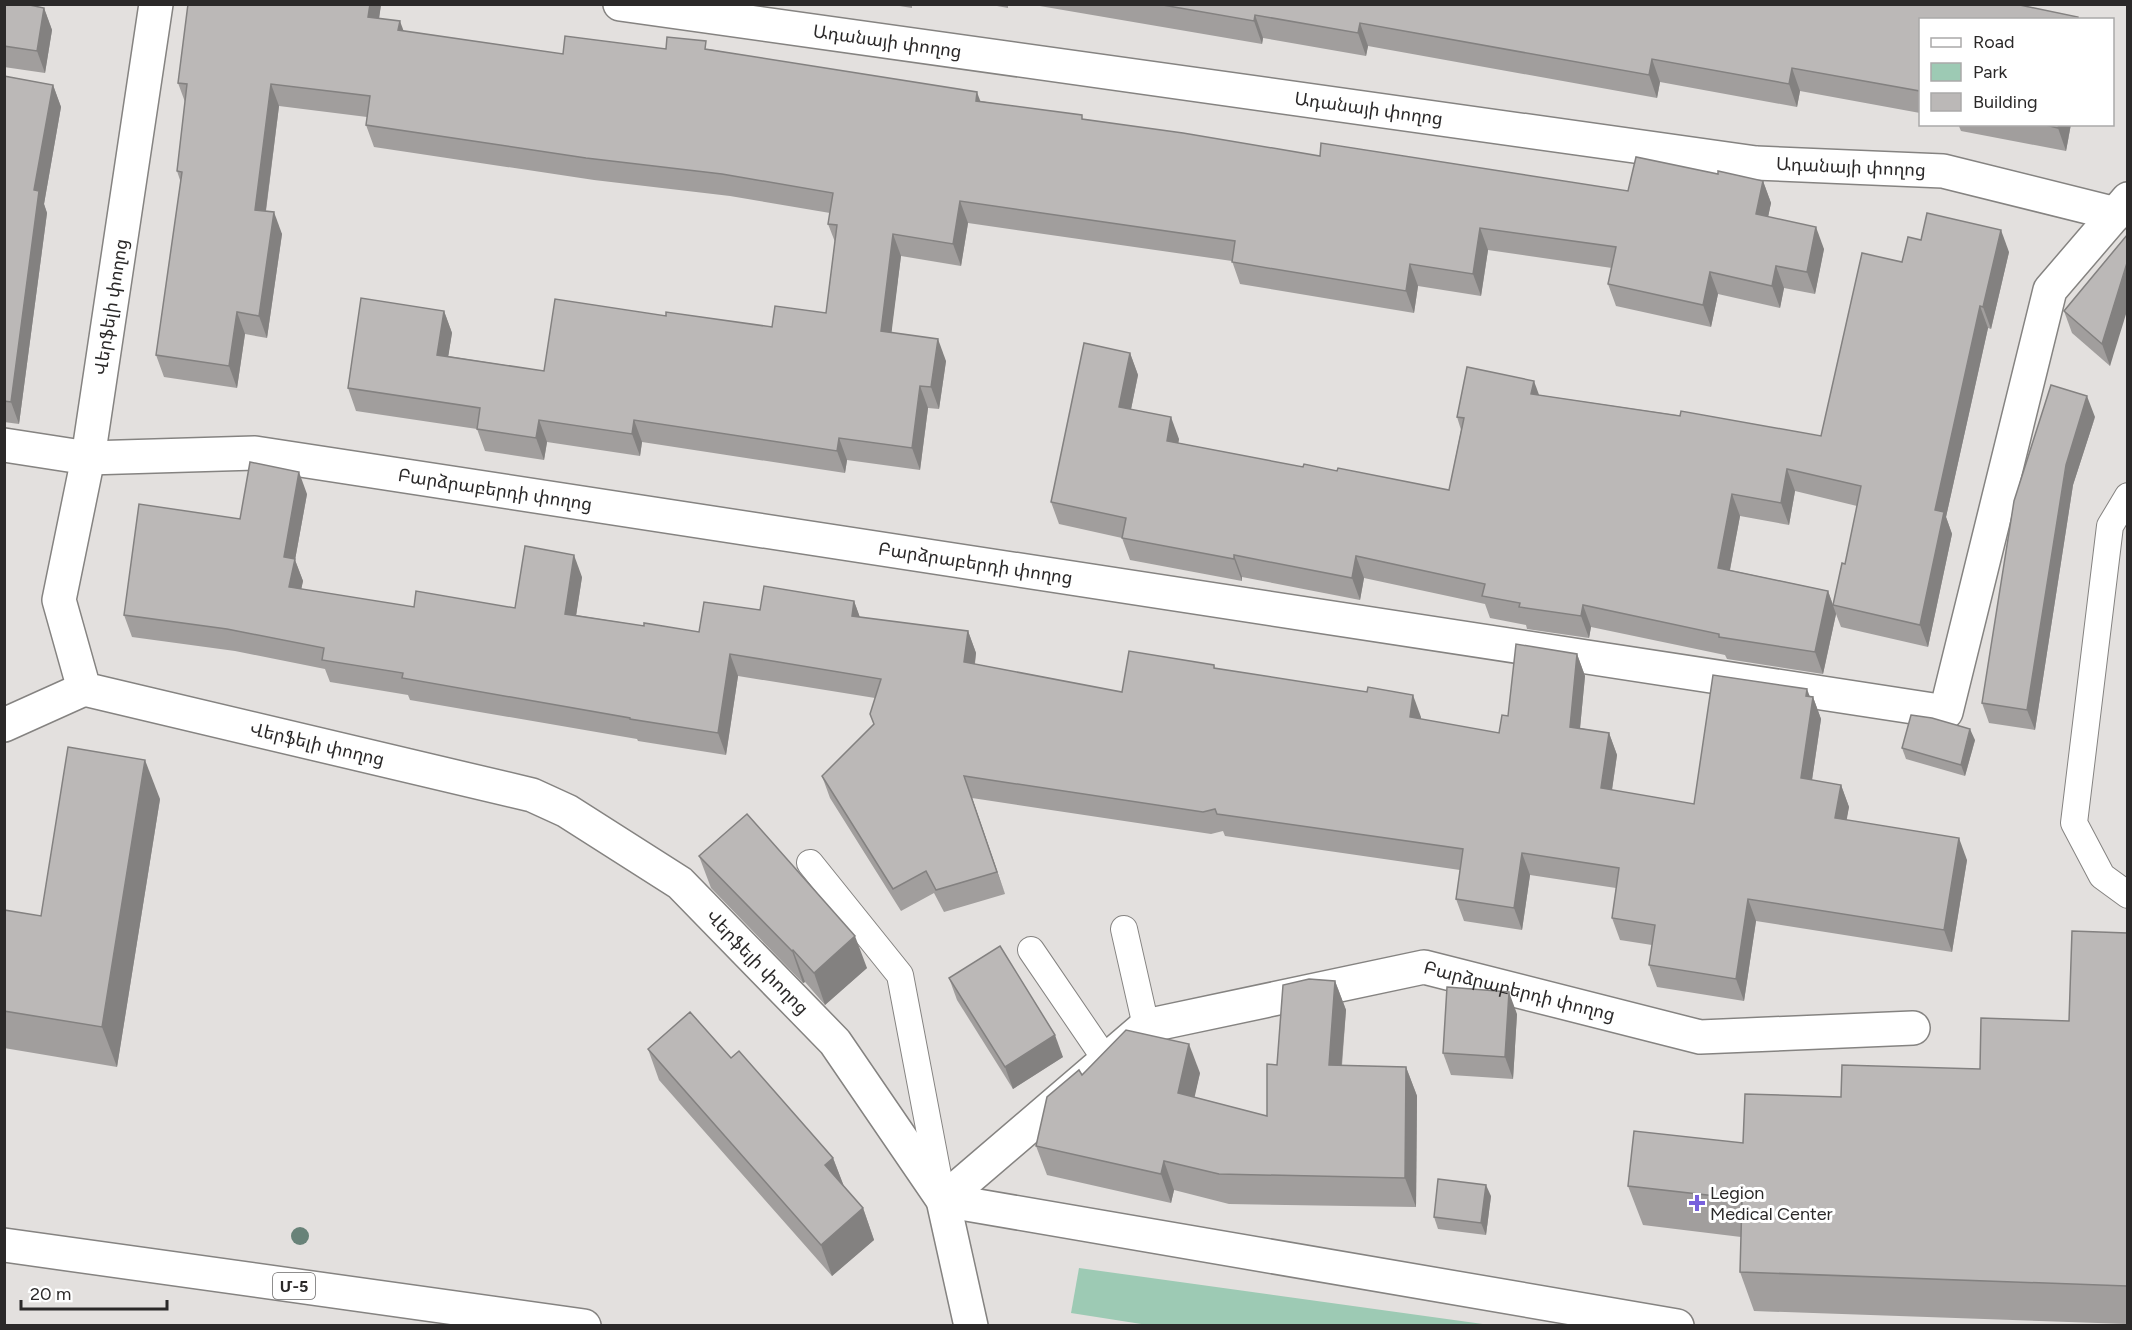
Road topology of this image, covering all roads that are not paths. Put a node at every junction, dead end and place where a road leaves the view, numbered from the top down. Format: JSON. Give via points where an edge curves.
{"nodes":[{"id":1,"x":156,"y":4,"type":"edge"},
{"id":2,"x":620,"y":4,"type":"edge"},
{"id":3,"x":2122,"y":206,"type":"edge"},
{"id":4,"x":4,"y":445,"type":"edge"},
{"id":5,"x":88,"y":458,"type":"junction"},
{"id":6,"x":2127,"y":496,"type":"edge"},
{"id":7,"x":84,"y":689,"type":"junction"},
{"id":8,"x":4,"y":725,"type":"edge"},
{"id":9,"x":810,"y":863,"type":"dead end"},
{"id":10,"x":2127,"y":895,"type":"edge"},
{"id":11,"x":1124,"y":929,"type":"dead end"},
{"id":12,"x":1031,"y":950,"type":"dead end"},
{"id":13,"x":1146,"y":1026,"type":"junction"},
{"id":14,"x":1912,"y":1028,"type":"dead end"},
{"id":15,"x":1106,"y":1060,"type":"junction"},
{"id":16,"x":942,"y":1200,"type":"junction"},
{"id":17,"x":4,"y":1245,"type":"edge"},
{"id":18,"x":584,"y":1326,"type":"edge"},
{"id":19,"x":971,"y":1326,"type":"edge"},
{"id":20,"x":1677,"y":1326,"type":"edge"}],
"edges":[{"from":1,"to":5,"type":"main road","name":"Վերֆելի փողոց"},
{"from":2,"to":3,"type":"main road","name":"Ադանայի փողոց","via":[[1756,163],[1943,171]]},
{"from":3,"to":5,"type":"main road","name":"Բարձրաբերդի փողոց","via":[[2050,290],[1946,712],[255,453]]},
{"from":4,"to":5,"type":"main road","name":"Բարձրաբերդի փողոց"},
{"from":5,"to":7,"type":"main road","name":"Վերֆելի փողոց","via":[[59,600]]},
{"from":6,"to":10,"type":"lane","via":[[2110,526],[2074,823],[2102,876]]},
{"from":7,"to":8,"type":"main road"},
{"from":7,"to":16,"type":"main road","name":"Վերֆելի փողոց","via":[[532,795],[567,812],[680,882],[836,1042]]},
{"from":9,"to":16,"type":"lane","via":[[900,975]]},
{"from":11,"to":13,"type":"lane"},
{"from":12,"to":15,"type":"lane"},
{"from":13,"to":14,"type":"main road","name":"Բարձրաբերդի փողոց","via":[[1424,967],[1700,1037]]},
{"from":13,"to":15,"type":"main road","name":"Բարձրաբերդի փողոց"},
{"from":15,"to":16,"type":"main road","name":"Բարձրաբերդի փողոց"},
{"from":16,"to":19,"type":"main road","name":"Վերֆելի փողոց"},
{"from":16,"to":20,"type":"main road"},
{"from":17,"to":18,"type":"main road","number":"Մ-5"}]}
